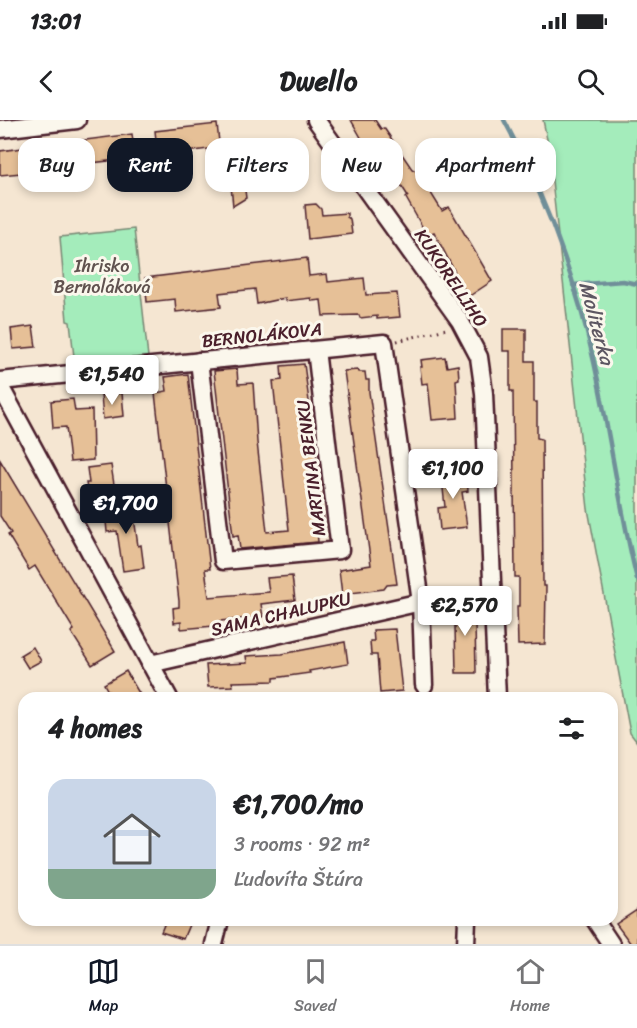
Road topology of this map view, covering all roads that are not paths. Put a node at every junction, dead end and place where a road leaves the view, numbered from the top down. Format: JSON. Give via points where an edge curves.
{"nodes":[{"id":1,"x":77,"y":120,"type":"edge"},
{"id":2,"x":316,"y":120,"type":"edge"},
{"id":3,"x":0,"y":129,"type":"edge"},
{"id":4,"x":316,"y":350,"type":"junction"},
{"id":5,"x":198,"y":361,"type":"junction"},
{"id":6,"x":0,"y":381,"type":"edge"},
{"id":7,"x":0,"y":386,"type":"edge"},
{"id":8,"x":421,"y":602,"type":"junction"},
{"id":9,"x":150,"y":664,"type":"junction"},
{"id":10,"x":424,"y":685,"type":"dead end"},
{"id":11,"x":166,"y":692,"type":"edge"},
{"id":12,"x":497,"y":692,"type":"edge"},
{"id":13,"x":218,"y":926,"type":"edge"},
{"id":14,"x":467,"y":926,"type":"edge"},
{"id":15,"x":599,"y":926,"type":"edge"},
{"id":16,"x":214,"y":944,"type":"edge"},
{"id":17,"x":466,"y":944,"type":"edge"},
{"id":18,"x":611,"y":944,"type":"edge"}],
"edges":[{"from":1,"to":3,"type":"street"},
{"from":2,"to":12,"type":"street","name":"KUKORELLIHO","via":[[460,321],[479,357],[484,393]]},
{"from":4,"to":5,"type":"street","name":"BERNOLÁKOVA"},
{"from":4,"to":5,"type":"street","name":"MARTINA BENKU","via":[[340,550],[223,561]]},
{"from":4,"to":8,"type":"street","name":"BERNOLÁKOVA","via":[[384,343]]},
{"from":5,"to":6,"type":"street","name":"BERNOLÁKOVA"},
{"from":7,"to":9,"type":"street"},
{"from":8,"to":9,"type":"street","name":"SAMA CHALUPKU"},
{"from":8,"to":10,"type":"street"},
{"from":9,"to":11,"type":"street"},
{"from":13,"to":16,"type":"street"},
{"from":14,"to":17,"type":"street"},
{"from":15,"to":18,"type":"street"}]}
